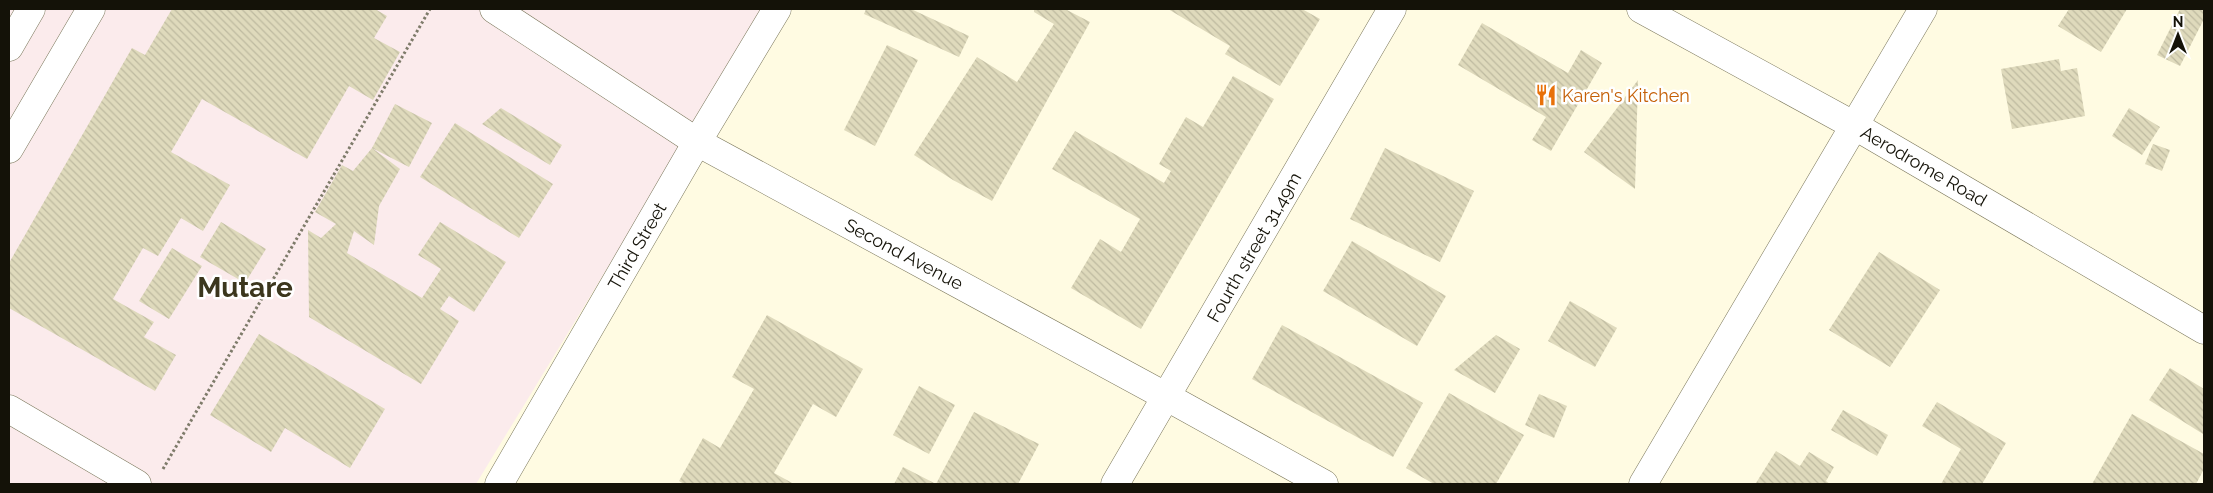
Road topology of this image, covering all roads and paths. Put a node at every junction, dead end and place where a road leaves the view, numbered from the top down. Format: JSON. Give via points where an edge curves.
{"nodes":[{"id":1,"x":31,"y":9,"type":"edge"},
{"id":2,"x":91,"y":9,"type":"edge"},
{"id":3,"x":430,"y":9,"type":"edge"},
{"id":4,"x":494,"y":9,"type":"edge"},
{"id":5,"x":777,"y":9,"type":"edge"},
{"id":6,"x":1392,"y":9,"type":"edge"},
{"id":7,"x":1641,"y":9,"type":"edge"},
{"id":8,"x":1923,"y":9,"type":"edge"},
{"id":9,"x":9,"y":47,"type":"edge"},
{"id":10,"x":1855,"y":126,"type":"junction"},
{"id":11,"x":696,"y":142,"type":"junction"},
{"id":12,"x":9,"y":149,"type":"edge"},
{"id":13,"x":2204,"y":330,"type":"edge"},
{"id":14,"x":1167,"y":397,"type":"junction"},
{"id":15,"x":9,"y":409,"type":"edge"},
{"id":16,"x":148,"y":480,"type":"edge"},
{"id":17,"x":500,"y":484,"type":"edge"},
{"id":18,"x":1115,"y":484,"type":"edge"},
{"id":19,"x":1324,"y":484,"type":"edge"},
{"id":20,"x":1643,"y":484,"type":"edge"}],
"edges":[{"from":1,"to":9,"type":"street"},
{"from":2,"to":12,"type":"street"},
{"from":3,"to":16,"type":"path"},
{"from":4,"to":11,"type":"street","name":"Second Avenue"},
{"from":5,"to":11,"type":"street","name":"Third Street"},
{"from":6,"to":14,"type":"street","name":"Fourth street 31,49m"},
{"from":7,"to":10,"type":"street","name":"Aerodrome Road"},
{"from":8,"to":10,"type":"street"},
{"from":10,"to":13,"type":"street","name":"Aerodrome Road"},
{"from":10,"to":20,"type":"street"},
{"from":11,"to":14,"type":"street","name":"Second Avenue"},
{"from":11,"to":17,"type":"street","name":"Third Street"},
{"from":14,"to":18,"type":"street","name":"Fourth street 31,49m"},
{"from":14,"to":19,"type":"street","name":"Second Avenue"},
{"from":15,"to":16,"type":"street"}]}
